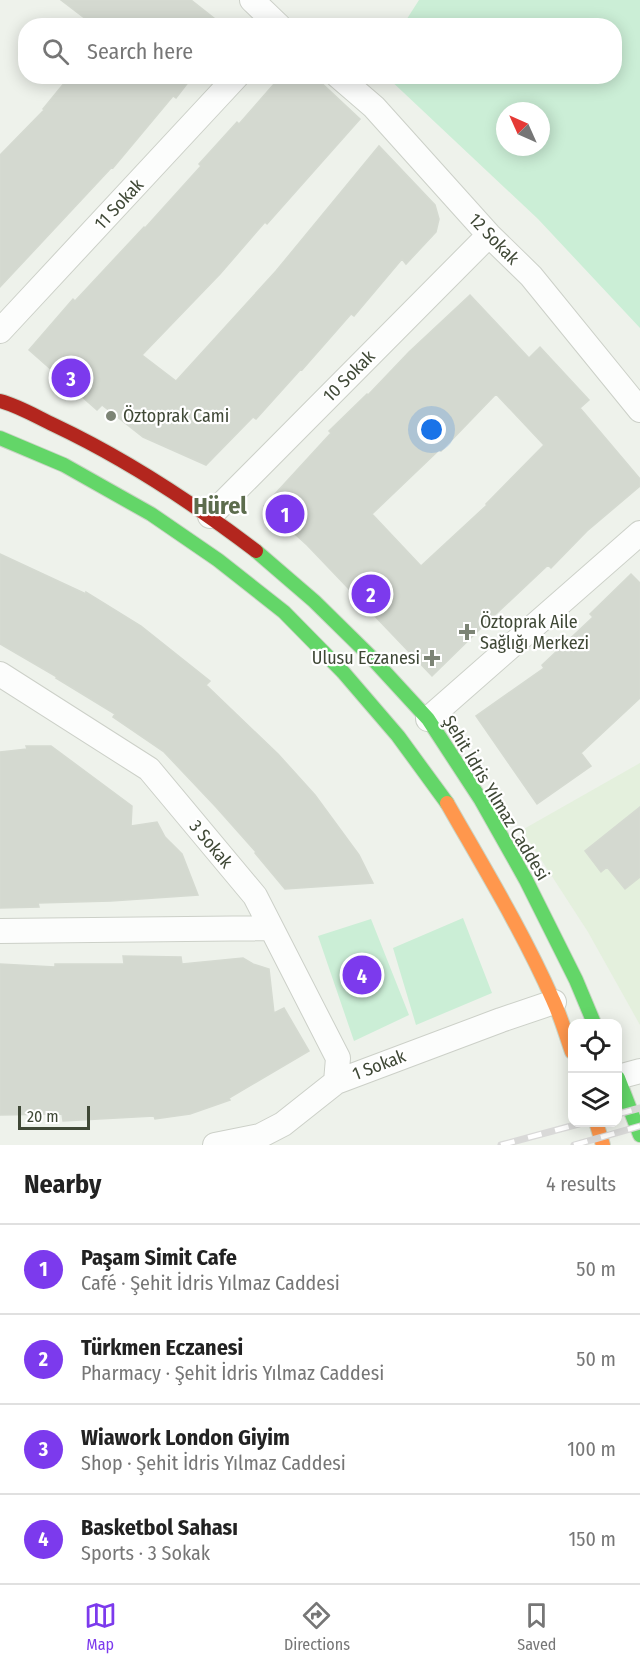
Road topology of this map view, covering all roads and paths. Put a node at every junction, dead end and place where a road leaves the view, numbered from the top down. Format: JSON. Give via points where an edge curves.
{"nodes":[{"id":1,"x":252,"y":0,"type":"edge"},
{"id":2,"x":271,"y":18,"type":"edge"},
{"id":3,"x":230,"y":84,"type":"edge"},
{"id":4,"x":348,"y":84,"type":"edge"},
{"id":5,"x":489,"y":235,"type":"junction"},
{"id":6,"x":0,"y":331,"type":"edge"},
{"id":7,"x":0,"y":402,"type":"edge"},
{"id":8,"x":640,"y":410,"type":"edge"},
{"id":9,"x":0,"y":438,"type":"edge"},
{"id":10,"x":210,"y":516,"type":"junction"},
{"id":11,"x":640,"y":533,"type":"edge"},
{"id":12,"x":0,"y":674,"type":"edge"},
{"id":13,"x":428,"y":719,"type":"junction"},
{"id":14,"x":271,"y":928,"type":"junction"},
{"id":15,"x":0,"y":932,"type":"edge"},
{"id":16,"x":555,"y":1002,"type":"junction"},
{"id":17,"x":592,"y":1019,"type":"edge"},
{"id":18,"x":568,"y":1038,"type":"edge"},
{"id":19,"x":640,"y":1071,"type":"edge"},
{"id":20,"x":622,"y":1077,"type":"edge"},
{"id":21,"x":336,"y":1082,"type":"junction"},
{"id":22,"x":622,"y":1088,"type":"edge"},
{"id":23,"x":598,"y":1127,"type":"edge"},
{"id":24,"x":640,"y":1135,"type":"edge"},
{"id":25,"x":215,"y":1145,"type":"edge"},
{"id":26,"x":603,"y":1145,"type":"edge"}],
"edges":[{"from":1,"to":2,"type":"street"},
{"from":3,"to":6,"type":"street","name":"11 Sokak"},
{"from":4,"to":5,"type":"street","name":"12 Sokak","via":[[374,107]]},
{"from":5,"to":8,"type":"street","name":"12 Sokak","via":[[531,276]]},
{"from":5,"to":10,"type":"street","name":"10 Sokak"},
{"from":7,"to":10,"type":"main road","name":"Şehit İdris Yılmaz Caddesi","via":[[81,438]]},
{"from":9,"to":16,"type":"main road","via":[[64,465],[151,514],[219,560],[284,612],[398,736],[446,802]]},
{"from":10,"to":13,"type":"main road","name":"Şehit İdris Yılmaz Caddesi","via":[[314,602]]},
{"from":11,"to":13,"type":"street"},
{"from":12,"to":14,"type":"street","name":"3 Sokak","via":[[148,769],[255,896]]},
{"from":13,"to":17,"type":"main road","name":"Şehit İdris Yılmaz Caddesi","via":[[481,800],[526,880]]},
{"from":14,"to":15,"type":"street"},
{"from":14,"to":21,"type":"street","name":"3 Sokak","via":[[338,1058]]},
{"from":16,"to":18,"type":"main road"},
{"from":16,"to":21,"type":"street","name":"1 Sokak"},
{"from":19,"to":20,"type":"street"},
{"from":21,"to":25,"type":"street","name":"1 Sokak","via":[[283,1124],[260,1136]]},
{"from":22,"to":24,"type":"main road"},
{"from":23,"to":26,"type":"main road"}]}
